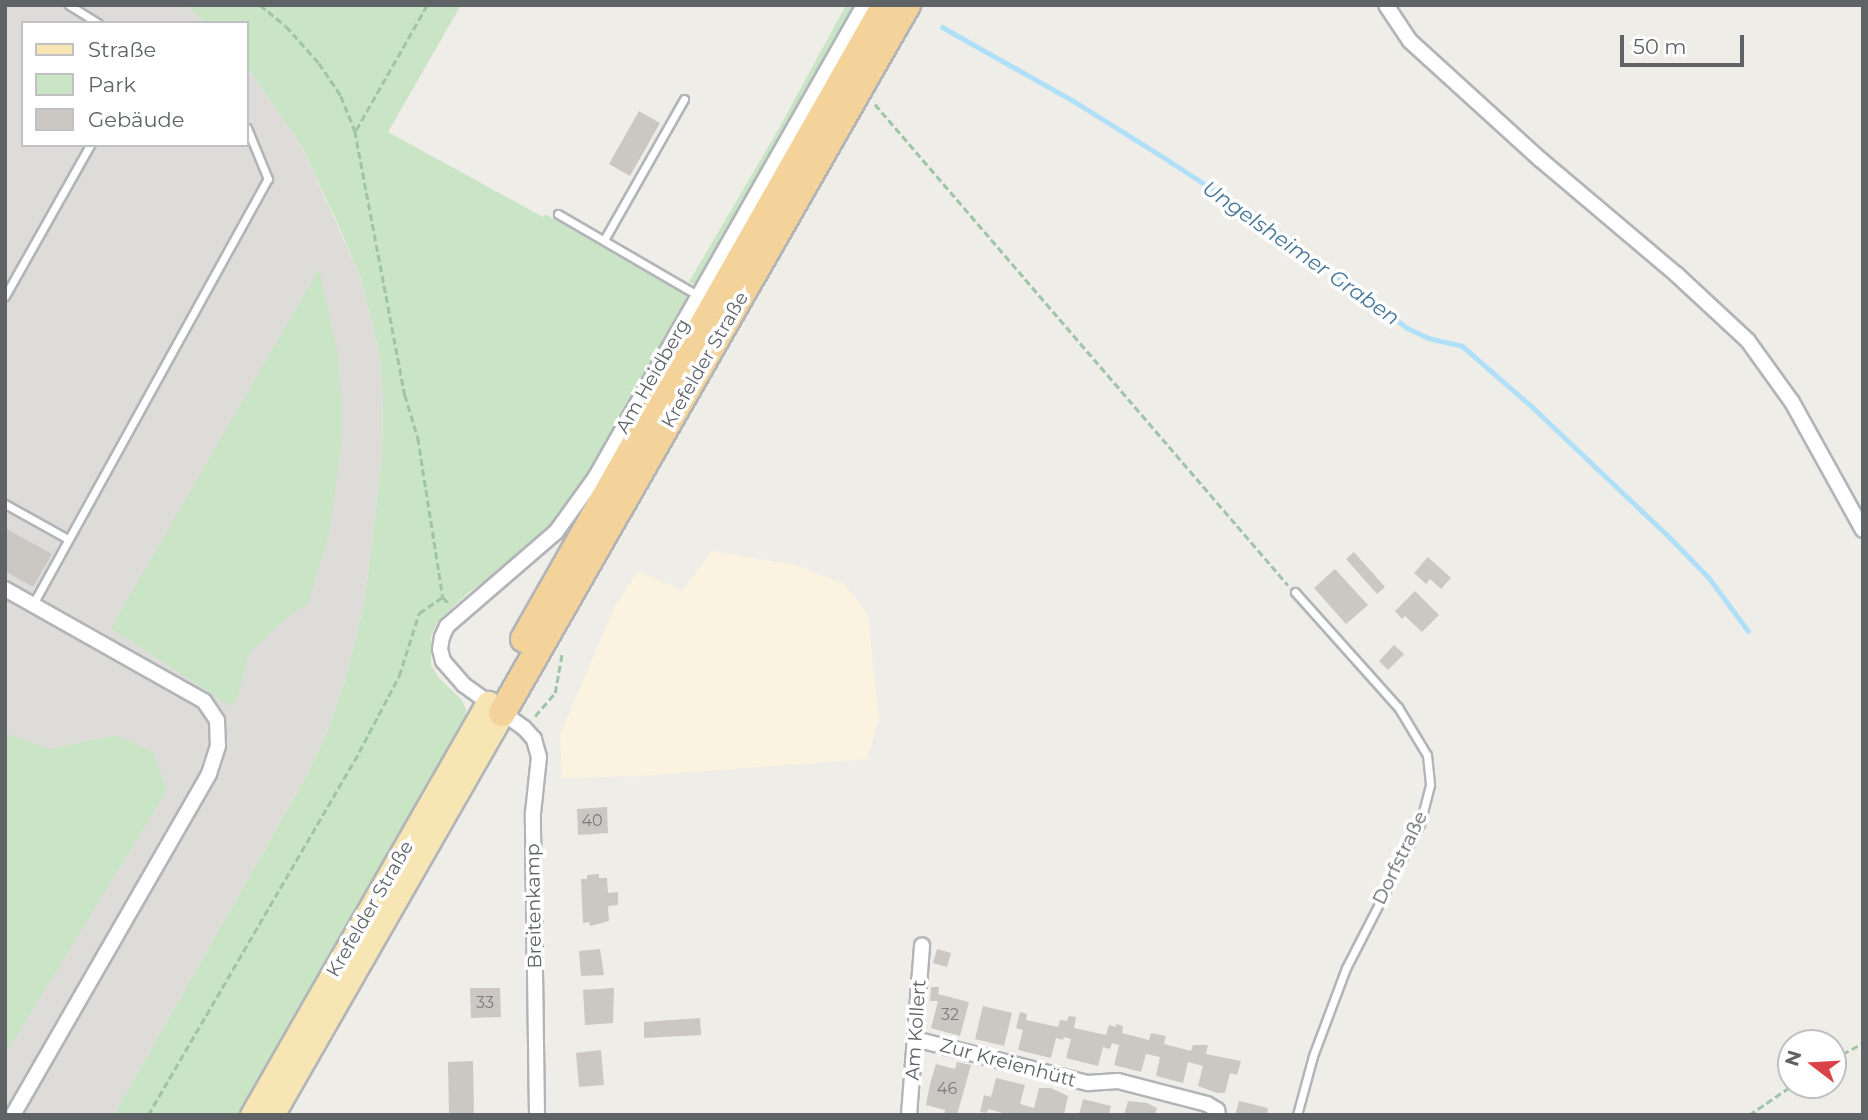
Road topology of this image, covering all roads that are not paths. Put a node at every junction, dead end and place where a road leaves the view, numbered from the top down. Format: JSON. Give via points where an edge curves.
{"nodes":[{"id":1,"x":69,"y":5,"type":"edge"},
{"id":2,"x":864,"y":5,"type":"edge"},
{"id":3,"x":885,"y":5,"type":"edge"},
{"id":4,"x":907,"y":5,"type":"edge"},
{"id":5,"x":1386,"y":5,"type":"edge"},
{"id":6,"x":95,"y":21,"type":"edge"},
{"id":7,"x":684,"y":99,"type":"dead end"},
{"id":8,"x":248,"y":130,"type":"edge"},
{"id":9,"x":89,"y":147,"type":"edge"},
{"id":10,"x":558,"y":214,"type":"dead end"},
{"id":11,"x":604,"y":240,"type":"junction"},
{"id":12,"x":5,"y":296,"type":"edge"},
{"id":13,"x":698,"y":296,"type":"junction"},
{"id":14,"x":5,"y":505,"type":"edge"},
{"id":15,"x":1863,"y":530,"type":"edge"},
{"id":16,"x":68,"y":539,"type":"junction"},
{"id":17,"x":5,"y":589,"type":"edge"},
{"id":18,"x":1295,"y":593,"type":"road end"},
{"id":19,"x":33,"y":605,"type":"junction"},
{"id":20,"x":495,"y":708,"type":"junction"},
{"id":21,"x":922,"y":945,"type":"dead end"},
{"id":22,"x":915,"y":1039,"type":"junction"},
{"id":23,"x":13,"y":1115,"type":"edge"},
{"id":24,"x":252,"y":1115,"type":"edge"},
{"id":25,"x":272,"y":1115,"type":"edge"},
{"id":26,"x":537,"y":1115,"type":"edge"},
{"id":27,"x":909,"y":1115,"type":"edge"},
{"id":28,"x":1218,"y":1115,"type":"edge"},
{"id":29,"x":1297,"y":1115,"type":"edge"}],
"edges":[{"from":1,"to":6,"type":"lane"},
{"from":2,"to":13,"type":"street","name":"Am Heidberg"},
{"from":3,"to":20,"type":"highway","name":"Krefelder Straße"},
{"from":4,"to":20,"type":"highway","name":"Krefelder Straße"},
{"from":5,"to":15,"type":"street","via":[[1410,41],[1748,341],[1792,402]]},
{"from":7,"to":11,"type":"lane"},
{"from":8,"to":16,"type":"lane","via":[[268,179]]},
{"from":9,"to":12,"type":"lane"},
{"from":10,"to":11,"type":"lane"},
{"from":11,"to":13,"type":"lane"},
{"from":13,"to":20,"type":"street","name":"Am Heidberg","via":[[595,478],[556,532],[447,626],[440,649],[443,661],[464,685]]},
{"from":14,"to":16,"type":"lane"},
{"from":16,"to":19,"type":"lane"},
{"from":17,"to":19,"type":"street"},
{"from":18,"to":29,"type":"lane","name":"Dorfstraße","via":[[1398,708],[1427,755],[1430,785],[1420,824],[1346,968]]},
{"from":19,"to":23,"type":"street","via":[[204,701],[217,720],[218,746],[209,774]]},
{"from":20,"to":24,"type":"main road","name":"Krefelder Straße"},
{"from":20,"to":25,"type":"main road","name":"Krefelder Straße"},
{"from":20,"to":26,"type":"street","name":"Breitenkamp","via":[[534,739],[539,757],[533,813]]},
{"from":21,"to":22,"type":"street","name":"Am Kollert"},
{"from":22,"to":27,"type":"street","name":"Am Kollert"},
{"from":22,"to":28,"type":"street","name":"Zur Kreienhütt","via":[[1088,1083],[1118,1081],[1208,1104]]}]}
